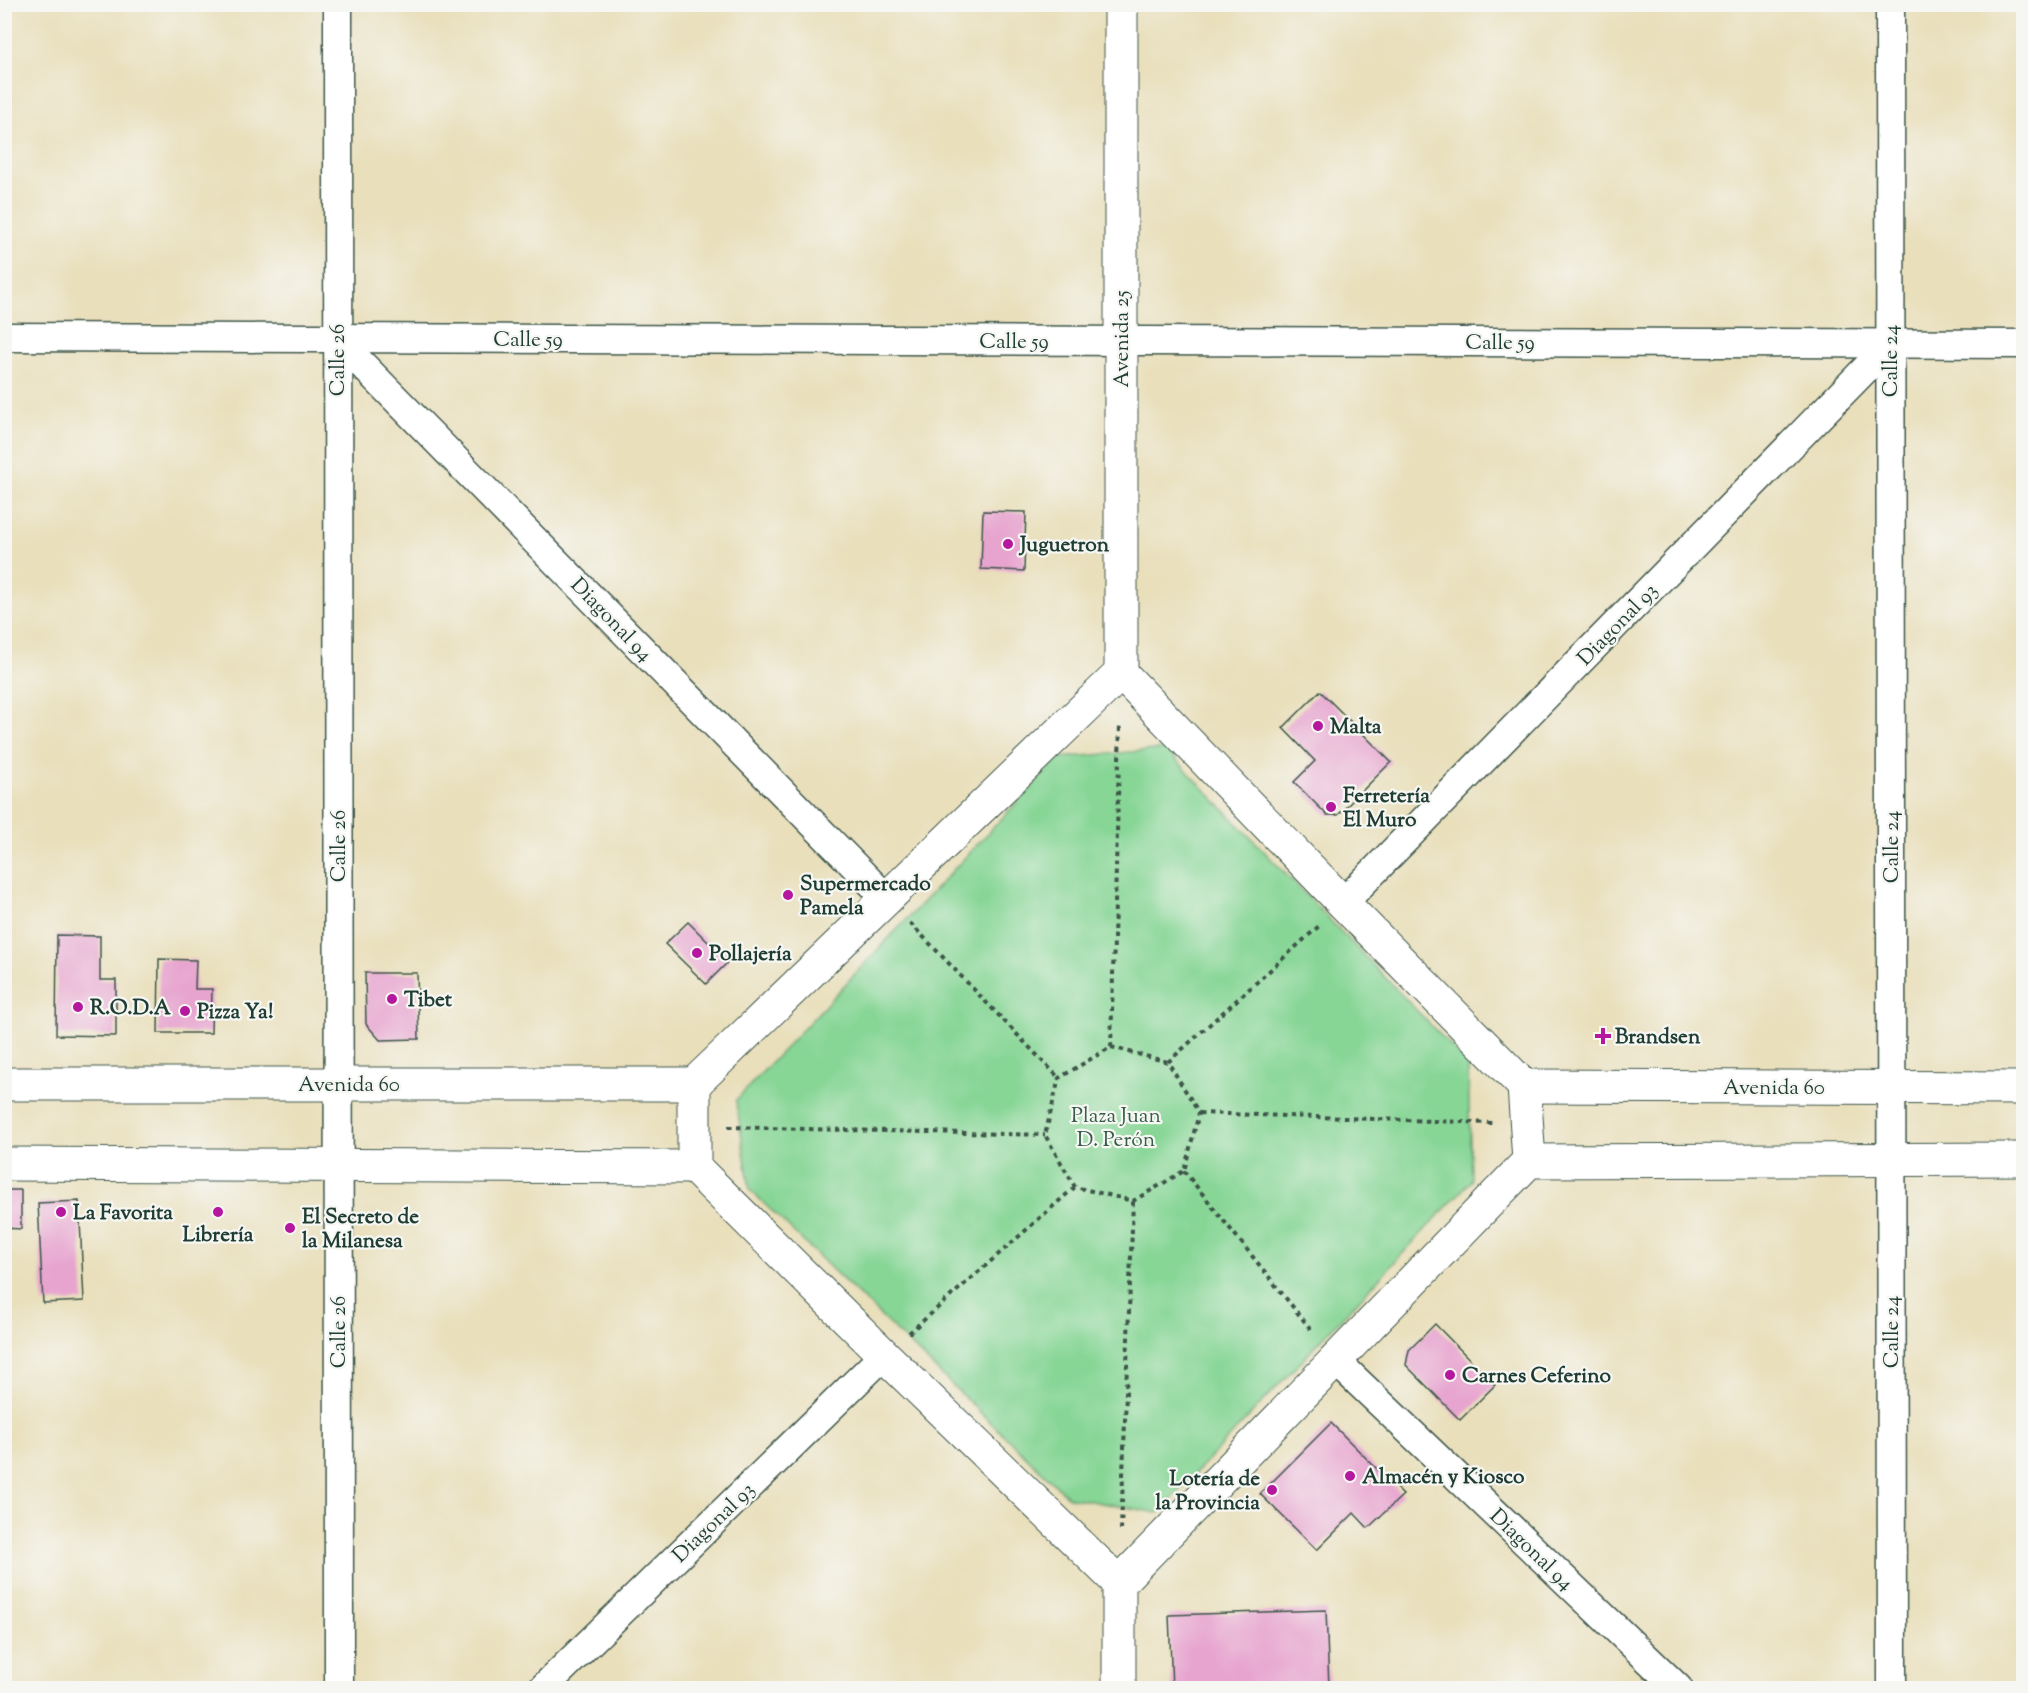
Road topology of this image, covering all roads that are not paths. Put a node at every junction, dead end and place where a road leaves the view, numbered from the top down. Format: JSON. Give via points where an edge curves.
{"nodes":[{"id":1,"x":338,"y":4,"type":"edge"},
{"id":2,"x":1121,"y":4,"type":"edge"},
{"id":3,"x":1890,"y":4,"type":"edge"},
{"id":4,"x":4,"y":337,"type":"edge"},
{"id":5,"x":337,"y":339,"type":"junction"},
{"id":6,"x":1121,"y":341,"type":"junction"},
{"id":7,"x":1890,"y":344,"type":"junction"},
{"id":8,"x":2024,"y":344,"type":"edge"},
{"id":9,"x":1121,"y":673,"type":"junction"},
{"id":10,"x":887,"y":899,"type":"junction"},
{"id":11,"x":1343,"y":903,"type":"junction"},
{"id":12,"x":4,"y":1084,"type":"edge"},
{"id":13,"x":338,"y":1084,"type":"junction"},
{"id":14,"x":694,"y":1084,"type":"junction"},
{"id":15,"x":1524,"y":1086,"type":"junction"},
{"id":16,"x":1891,"y":1087,"type":"junction"},
{"id":17,"x":2024,"y":1088,"type":"edge"},
{"id":18,"x":1891,"y":1159,"type":"junction"},
{"id":19,"x":2024,"y":1159,"type":"edge"},
{"id":20,"x":1529,"y":1161,"type":"junction"},
{"id":21,"x":4,"y":1164,"type":"edge"},
{"id":22,"x":338,"y":1166,"type":"junction"},
{"id":23,"x":694,"y":1167,"type":"junction"},
{"id":24,"x":884,"y":1355,"type":"junction"},
{"id":25,"x":1334,"y":1359,"type":"junction"},
{"id":26,"x":1119,"y":1583,"type":"junction"},
{"id":27,"x":339,"y":1689,"type":"edge"},
{"id":28,"x":543,"y":1689,"type":"edge"},
{"id":29,"x":1119,"y":1689,"type":"edge"},
{"id":30,"x":1678,"y":1689,"type":"edge"},
{"id":31,"x":1892,"y":1689,"type":"edge"}],
"edges":[{"from":1,"to":5,"type":"street","name":"Calle 26"},
{"from":2,"to":6,"type":"main road","name":"Avenida 25"},
{"from":3,"to":7,"type":"street","name":"Calle 24"},
{"from":4,"to":5,"type":"street","name":"Calle 59"},
{"from":5,"to":6,"type":"street","name":"Calle 59"},
{"from":5,"to":10,"type":"street","name":"Diagonal 94"},
{"from":5,"to":13,"type":"street","name":"Calle 26"},
{"from":6,"to":7,"type":"street","name":"Calle 59"},
{"from":6,"to":9,"type":"main road","name":"Avenida 25"},
{"from":7,"to":8,"type":"street","name":"Calle 59"},
{"from":7,"to":11,"type":"street","name":"Diagonal 93"},
{"from":7,"to":16,"type":"street","name":"Calle 24"},
{"from":9,"to":10,"type":"main road"},
{"from":9,"to":11,"type":"main road"},
{"from":10,"to":14,"type":"main road"},
{"from":11,"to":15,"type":"main road"},
{"from":12,"to":13,"type":"main road","name":"Avenida 60"},
{"from":13,"to":14,"type":"main road","name":"Avenida 60"},
{"from":13,"to":22,"type":"street","name":"Calle 26"},
{"from":14,"to":23,"type":"main road"},
{"from":15,"to":16,"type":"main road","name":"Avenida 60"},
{"from":15,"to":20,"type":"main road"},
{"from":16,"to":17,"type":"main road","name":"Avenida 60"},
{"from":16,"to":18,"type":"street","name":"Calle 24"},
{"from":18,"to":19,"type":"main road"},
{"from":18,"to":20,"type":"main road"},
{"from":18,"to":31,"type":"street","name":"Calle 24"},
{"from":20,"to":25,"type":"main road"},
{"from":21,"to":22,"type":"main road"},
{"from":22,"to":23,"type":"main road"},
{"from":22,"to":27,"type":"street","name":"Calle 26"},
{"from":23,"to":24,"type":"main road"},
{"from":24,"to":26,"type":"main road"},
{"from":24,"to":28,"type":"street","name":"Diagonal 93"},
{"from":25,"to":26,"type":"main road"},
{"from":25,"to":30,"type":"street","name":"Diagonal 94"},
{"from":26,"to":29,"type":"main road"}]}
